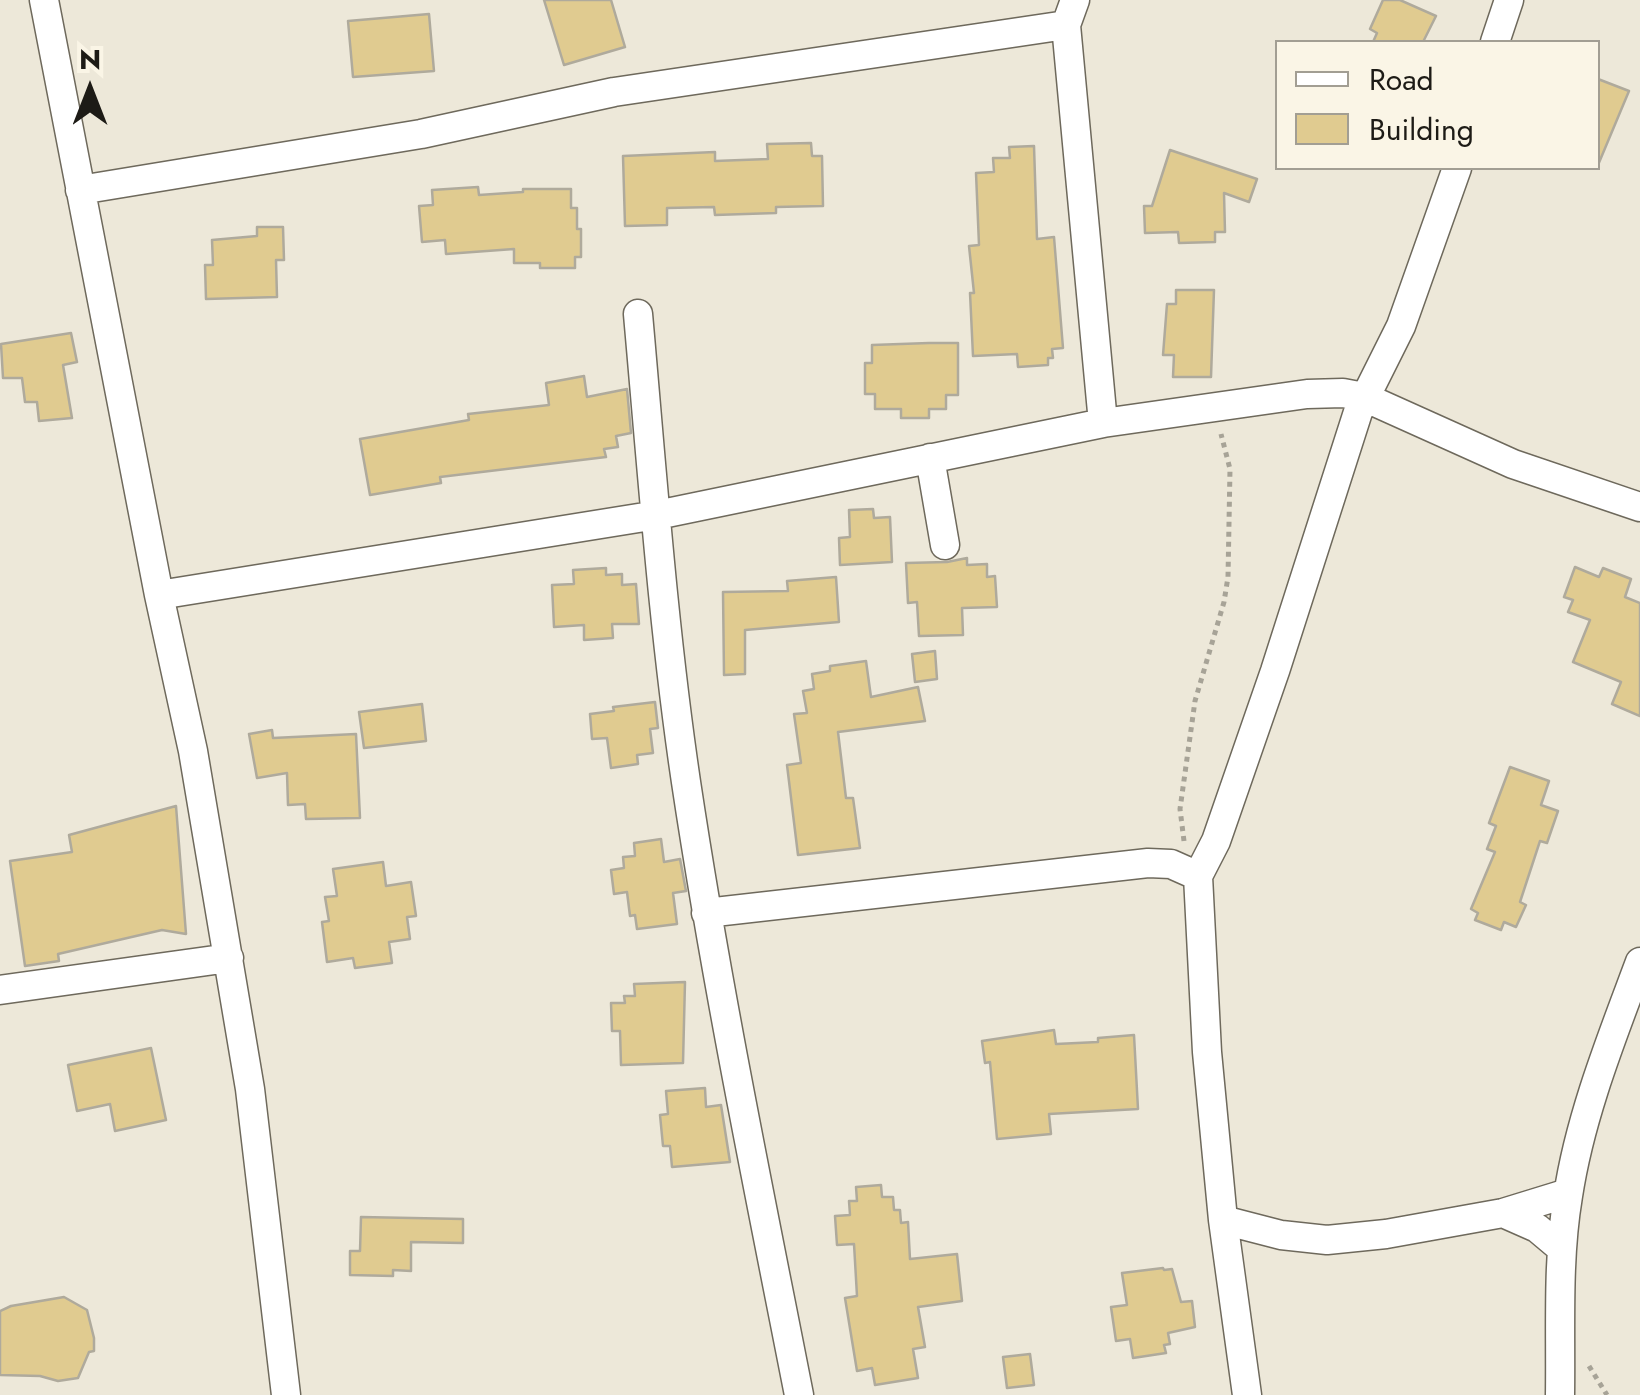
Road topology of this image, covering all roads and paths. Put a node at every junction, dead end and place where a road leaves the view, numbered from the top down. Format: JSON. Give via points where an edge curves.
{"nodes":[{"id":1,"x":44,"y":0,"type":"edge"},
{"id":2,"x":1509,"y":0,"type":"edge"},
{"id":3,"x":1071,"y":12,"type":"edge"},
{"id":4,"x":1496,"y":40,"type":"edge"},
{"id":5,"x":1455,"y":170,"type":"edge"},
{"id":6,"x":80,"y":190,"type":"junction"},
{"id":7,"x":638,"y":314,"type":"dead end"},
{"id":8,"x":1364,"y":397,"type":"junction"},
{"id":9,"x":1212,"y":408,"type":"junction"},
{"id":10,"x":1102,"y":423,"type":"junction"},
{"id":11,"x":930,"y":458,"type":"junction"},
{"id":12,"x":1640,"y":507,"type":"edge"},
{"id":13,"x":657,"y":515,"type":"junction"},
{"id":14,"x":945,"y":545,"type":"dead end"},
{"id":15,"x":159,"y":596,"type":"junction"},
{"id":16,"x":1198,"y":876,"type":"junction"},
{"id":17,"x":706,"y":913,"type":"junction"},
{"id":18,"x":229,"y":958,"type":"junction"},
{"id":19,"x":1640,"y":962,"type":"edge"},
{"id":20,"x":0,"y":990,"type":"edge"},
{"id":21,"x":1568,"y":1193,"type":"junction"},
{"id":22,"x":1503,"y":1213,"type":"junction"},
{"id":23,"x":1223,"y":1220,"type":"junction"},
{"id":24,"x":1562,"y":1249,"type":"junction"},
{"id":25,"x":286,"y":1395,"type":"edge"},
{"id":26,"x":800,"y":1395,"type":"edge"},
{"id":27,"x":1247,"y":1395,"type":"edge"},
{"id":28,"x":1560,"y":1395,"type":"edge"}],
"edges":[{"from":1,"to":6,"type":"street"},
{"from":2,"to":4,"type":"street"},
{"from":3,"to":6,"type":"street","via":[[652,85],[421,134]]},
{"from":3,"to":10,"type":"street"},
{"from":5,"to":8,"type":"street","via":[[1402,326]]},
{"from":6,"to":15,"type":"street"},
{"from":7,"to":13,"type":"street"},
{"from":8,"to":9,"type":"street","via":[[1307,394]]},
{"from":8,"to":12,"type":"street","via":[[1512,464]]},
{"from":8,"to":16,"type":"street","via":[[1225,818]]},
{"from":9,"to":10,"type":"street"},
{"from":9,"to":16,"type":"path","via":[[1230,469],[1230,550],[1224,602],[1195,702],[1180,809]]},
{"from":10,"to":11,"type":"street"},
{"from":11,"to":13,"type":"street"},
{"from":11,"to":14,"type":"street"},
{"from":13,"to":15,"type":"street"},
{"from":13,"to":17,"type":"street"},
{"from":15,"to":18,"type":"street"},
{"from":16,"to":17,"type":"street","via":[[1148,862]]},
{"from":16,"to":23,"type":"street"},
{"from":17,"to":26,"type":"street"},
{"from":18,"to":20,"type":"street"},
{"from":18,"to":25,"type":"street"},
{"from":19,"to":21,"type":"street"},
{"from":21,"to":22,"type":"street"},
{"from":21,"to":24,"type":"street"},
{"from":22,"to":23,"type":"street","via":[[1327,1240]]},
{"from":22,"to":24,"type":"street"},
{"from":23,"to":27,"type":"street"},
{"from":24,"to":28,"type":"street"}]}
